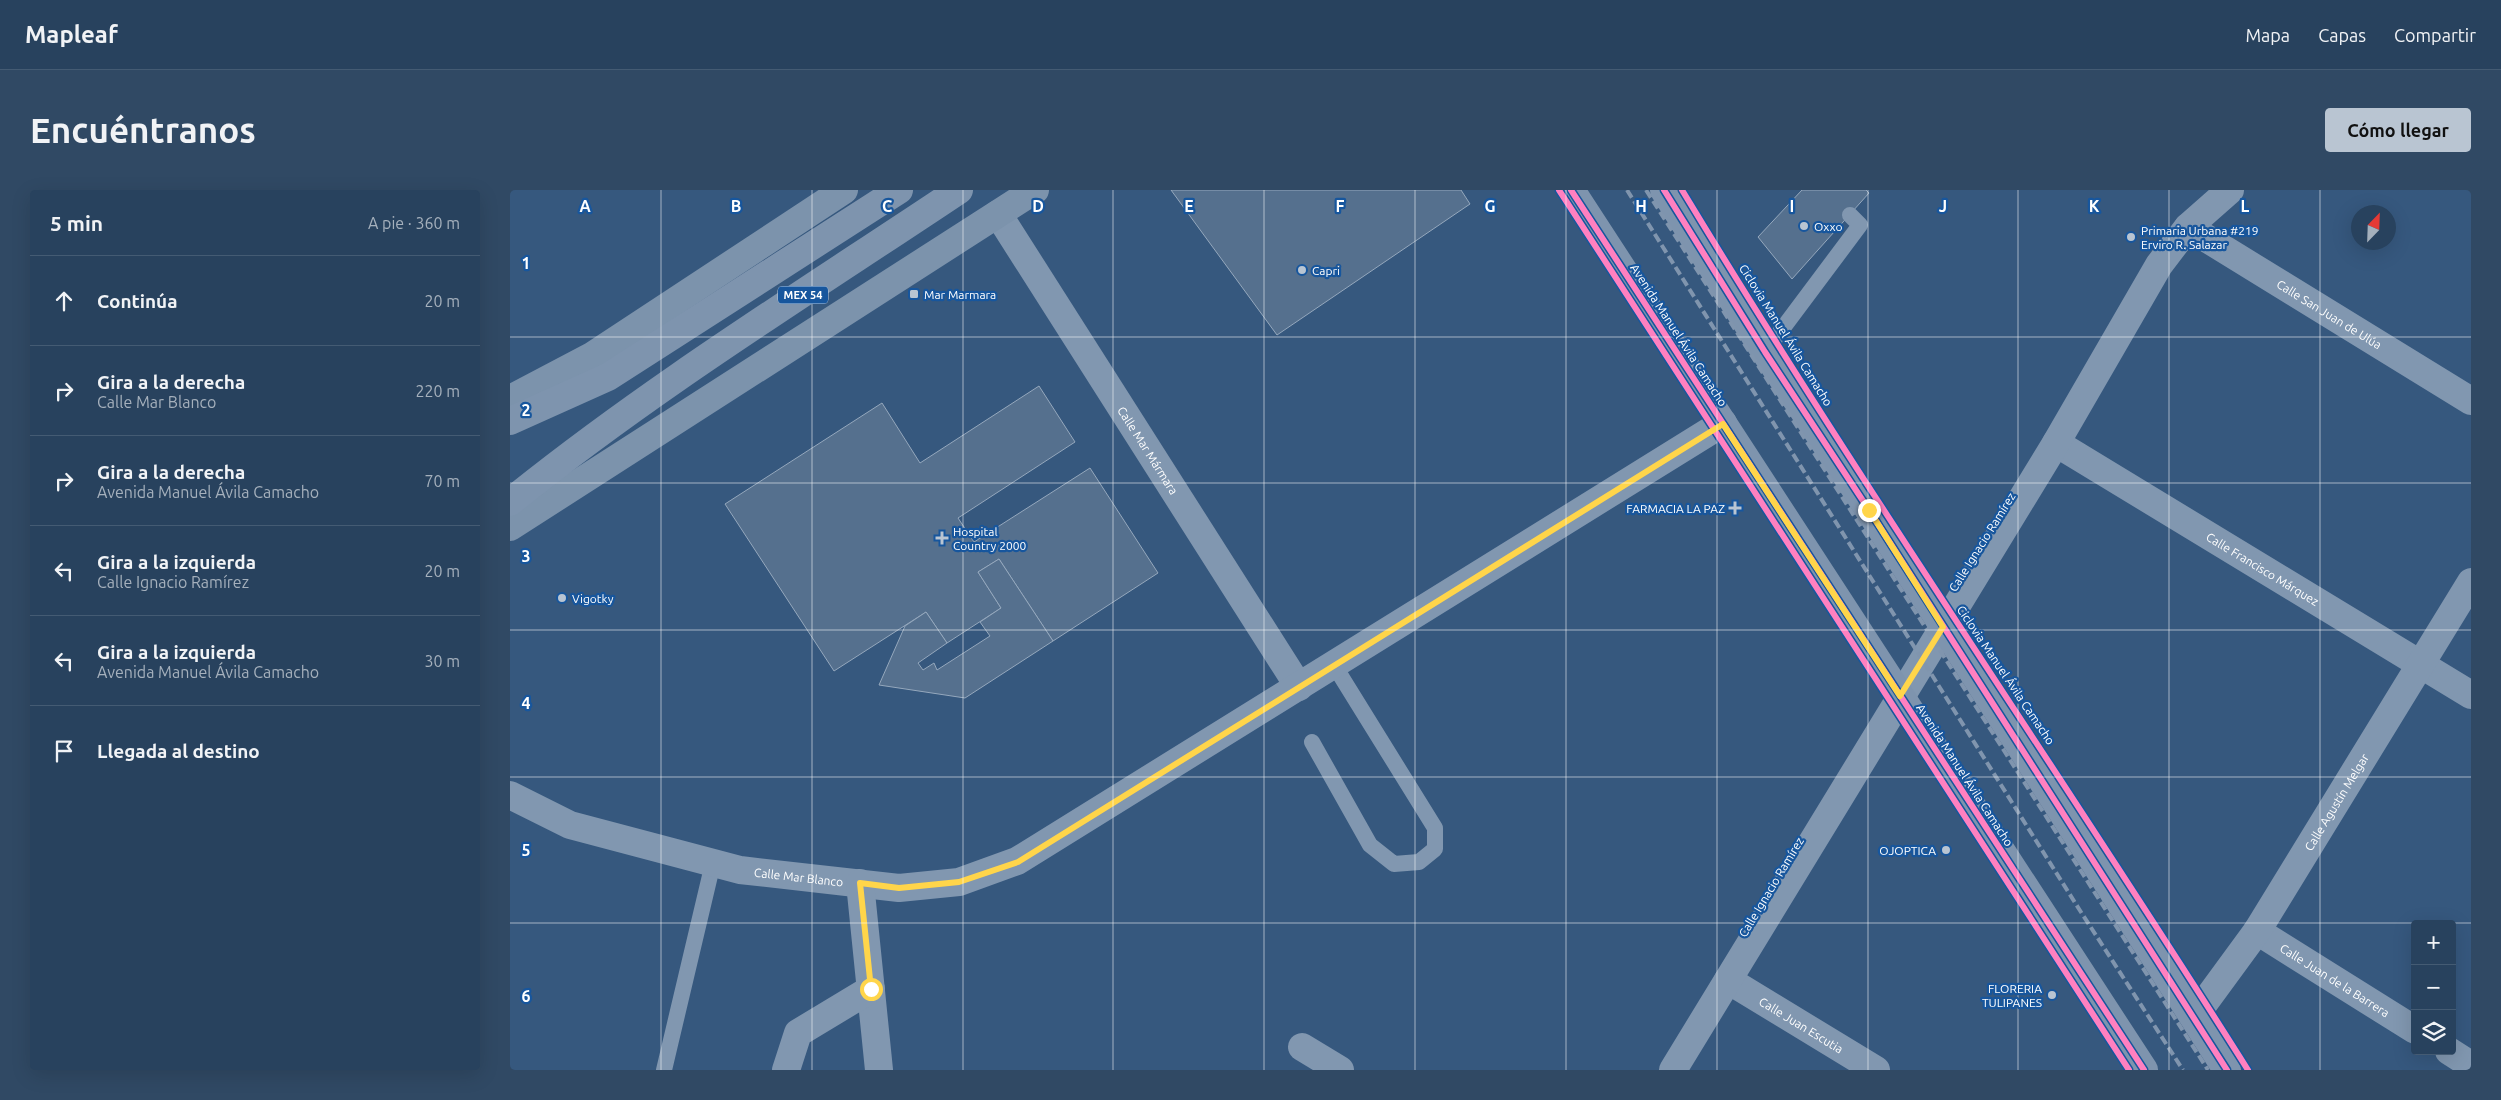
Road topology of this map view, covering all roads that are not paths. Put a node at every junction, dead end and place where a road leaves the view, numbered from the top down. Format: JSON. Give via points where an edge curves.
{"nodes":[{"id":1,"x":844,"y":190,"type":"edge"},
{"id":2,"x":899,"y":190,"type":"edge"},
{"id":3,"x":959,"y":190,"type":"edge"},
{"id":4,"x":1035,"y":190,"type":"edge"},
{"id":5,"x":1571,"y":190,"type":"edge"},
{"id":6,"x":2230,"y":190,"type":"edge"},
{"id":7,"x":1669,"y":191,"type":"edge"},
{"id":8,"x":998,"y":214,"type":"junction"},
{"id":9,"x":1850,"y":215,"type":"dead end"},
{"id":10,"x":2188,"y":227,"type":"junction"},
{"id":11,"x":1765,"y":352,"type":"junction"},
{"id":12,"x":510,"y":399,"type":"edge"},
{"id":13,"x":2471,"y":400,"type":"edge"},
{"id":14,"x":510,"y":421,"type":"edge"},
{"id":15,"x":1723,"y":424,"type":"junction"},
{"id":16,"x":2056,"y":443,"type":"junction"},
{"id":17,"x":510,"y":502,"type":"edge"},
{"id":18,"x":510,"y":527,"type":"edge"},
{"id":19,"x":2471,"y":582,"type":"edge"},
{"id":20,"x":1943,"y":627,"type":"junction"},
{"id":21,"x":1334,"y":665,"type":"junction"},
{"id":22,"x":2421,"y":665,"type":"junction"},
{"id":23,"x":1299,"y":687,"type":"junction"},
{"id":24,"x":2471,"y":695,"type":"edge"},
{"id":25,"x":1900,"y":696,"type":"junction"},
{"id":26,"x":1312,"y":742,"type":"dead end"},
{"id":27,"x":510,"y":795,"type":"edge"},
{"id":28,"x":714,"y":863,"type":"junction"},
{"id":29,"x":860,"y":883,"type":"junction"},
{"id":30,"x":2257,"y":930,"type":"junction"},
{"id":31,"x":1728,"y":980,"type":"junction"},
{"id":32,"x":871,"y":989,"type":"junction"},
{"id":33,"x":2194,"y":1017,"type":"junction"},
{"id":34,"x":2411,"y":1027,"type":"edge"},
{"id":35,"x":1302,"y":1047,"type":"dead end"},
{"id":36,"x":2455,"y":1055,"type":"edge"},
{"id":37,"x":2471,"y":1065,"type":"edge"},
{"id":38,"x":664,"y":1070,"type":"edge"},
{"id":39,"x":786,"y":1070,"type":"edge"},
{"id":40,"x":879,"y":1070,"type":"edge"},
{"id":41,"x":1340,"y":1070,"type":"edge"},
{"id":42,"x":1673,"y":1070,"type":"edge"},
{"id":43,"x":1876,"y":1070,"type":"edge"},
{"id":44,"x":2144,"y":1070,"type":"edge"},
{"id":45,"x":2228,"y":1070,"type":"edge"}],
"edges":[{"from":1,"to":12,"type":"main road","via":[[592,356]]},
{"from":2,"to":14,"type":"main road","number":"MEX 54","via":[[608,376]]},
{"from":3,"to":17,"type":"main road","number":"MEX 54","via":[[646,400]]},
{"from":4,"to":8,"type":"main road"},
{"from":5,"to":15,"type":"main road","name":"Avenida Manuel Ávila Camacho"},
{"from":6,"to":10,"type":"street","name":"Calle Ignacio Ramírez"},
{"from":7,"to":11,"type":"main road"},
{"from":8,"to":18,"type":"main road"},
{"from":8,"to":23,"type":"street","name":"Calle Mar Mármara"},
{"from":9,"to":11,"type":"lane","via":[[1860,225]]},
{"from":10,"to":13,"type":"street","name":"Calle San Juan de Ulúa"},
{"from":10,"to":16,"type":"street","name":"Calle Ignacio Ramírez","via":[[2159,265]]},
{"from":11,"to":20,"type":"main road"},
{"from":15,"to":21,"type":"street","name":"Calle Mar Blanco"},
{"from":15,"to":25,"type":"main road","name":"Avenida Manuel Ávila Camacho"},
{"from":16,"to":20,"type":"street","name":"Calle Ignacio Ramírez"},
{"from":16,"to":22,"type":"street","name":"Calle Francisco Márquez"},
{"from":19,"to":22,"type":"street","name":"Calle Agustín Melgar"},
{"from":20,"to":25,"type":"street","name":"Calle Ignacio Ramírez"},
{"from":20,"to":33,"type":"main road"},
{"from":21,"to":23,"type":"street","name":"Calle Mar Blanco"},
{"from":21,"to":26,"type":"lane","via":[[1435,828],[1435,849],[1418,862],[1394,864],[1370,846]]},
{"from":22,"to":24,"type":"street","name":"Calle Francisco Márquez"},
{"from":22,"to":30,"type":"street","name":"Calle Agustín Melgar"},
{"from":23,"to":29,"type":"street","name":"Calle Mar Blanco","via":[[1018,862],[959,882],[899,888]]},
{"from":25,"to":31,"type":"street","name":"Calle Ignacio Ramírez"},
{"from":25,"to":44,"type":"main road","name":"Avenida Manuel Ávila Camacho"},
{"from":27,"to":28,"type":"street","name":"Calle Mar Blanco","via":[[570,825]]},
{"from":28,"to":29,"type":"street","name":"Calle Mar Blanco","via":[[740,870]]},
{"from":28,"to":38,"type":"lane"},
{"from":29,"to":32,"type":"street"},
{"from":30,"to":33,"type":"street","name":"Calle Agustín Melgar"},
{"from":30,"to":34,"type":"street","name":"Calle Juan de la Barrera"},
{"from":31,"to":42,"type":"street","name":"Calle Ignacio Ramírez"},
{"from":31,"to":43,"type":"street","name":"Calle Juan Escutia"},
{"from":32,"to":39,"type":"street","via":[[798,1033]]},
{"from":32,"to":40,"type":"street"},
{"from":33,"to":45,"type":"main road"},
{"from":35,"to":41,"type":"street"},
{"from":36,"to":37,"type":"street"}]}
